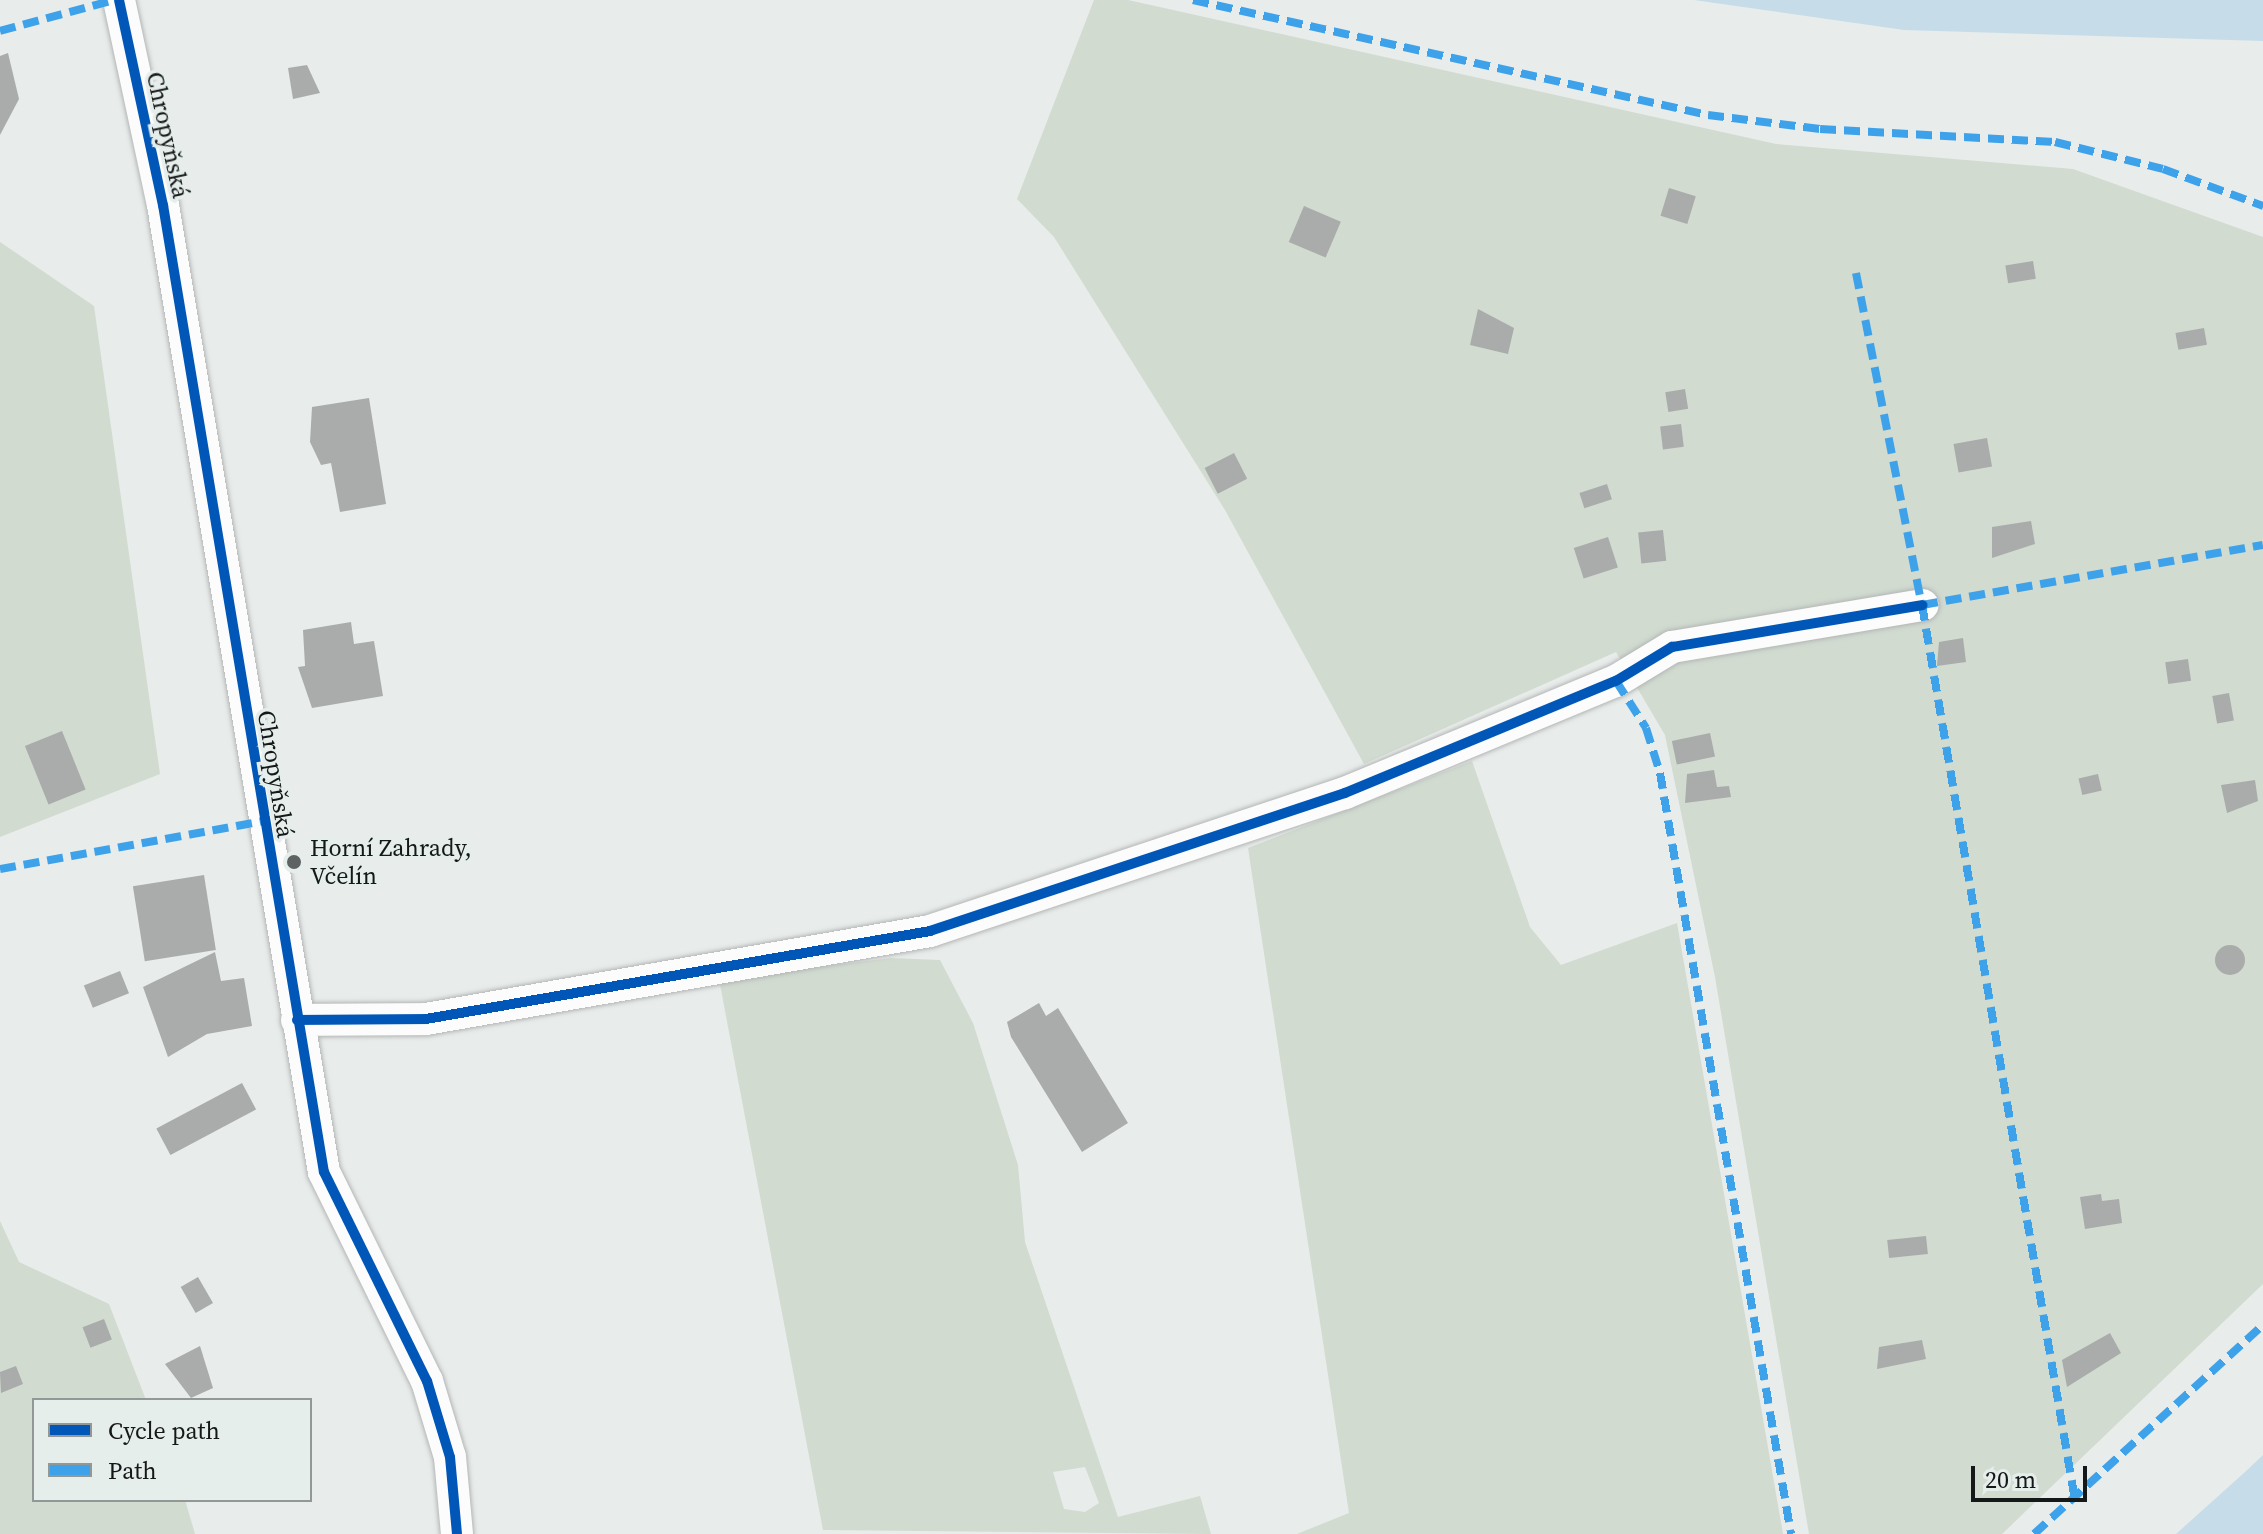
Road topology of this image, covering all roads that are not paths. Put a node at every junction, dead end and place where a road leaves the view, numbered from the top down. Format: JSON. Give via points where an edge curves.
{"nodes":[{"id":1,"x":119,"y":0,"type":"edge"},
{"id":2,"x":1922,"y":605,"type":"dead end"},
{"id":3,"x":297,"y":1020,"type":"junction"},
{"id":4,"x":457,"y":1534,"type":"edge"}],
"edges":[{"from":1,"to":3,"type":"street","name":"Chropyňská","via":[[163,205]]},
{"from":2,"to":3,"type":"street","via":[[1672,647],[1616,681],[1345,793],[930,931],[426,1019]]},
{"from":3,"to":4,"type":"street","name":"Chropyňská","via":[[324,1172],[427,1381],[450,1457]]}]}
